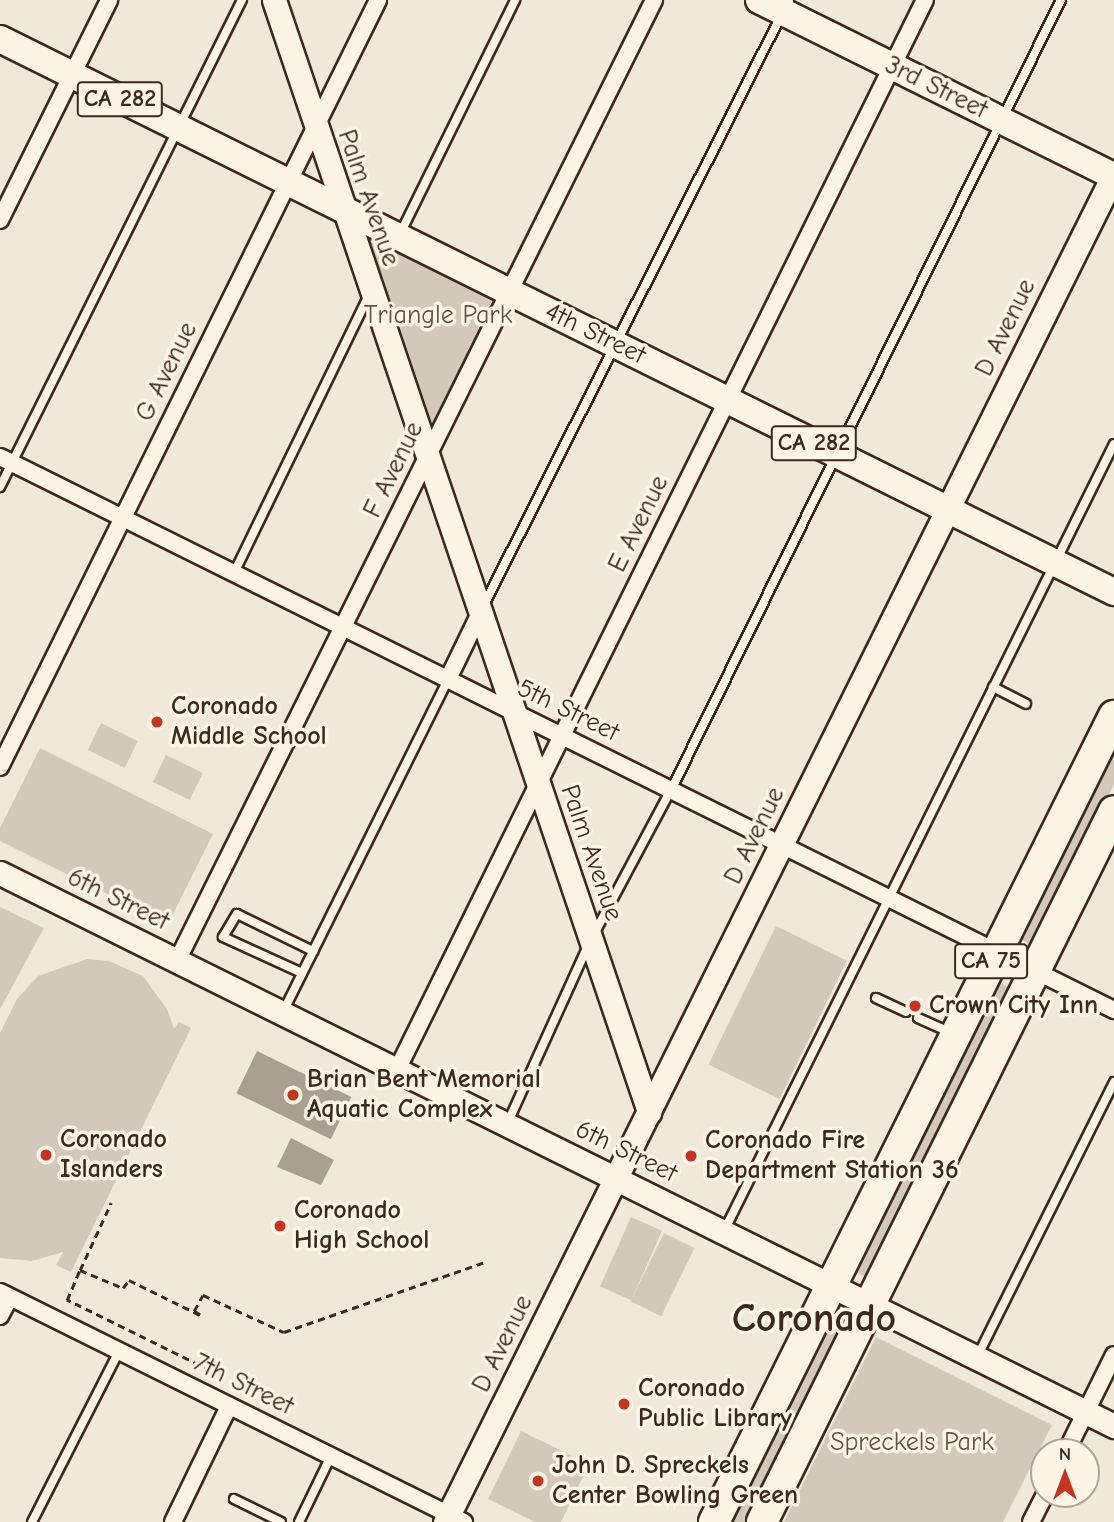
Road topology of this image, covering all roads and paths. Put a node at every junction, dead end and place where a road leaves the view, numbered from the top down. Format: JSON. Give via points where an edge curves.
{"nodes":[{"id":1,"x":109,"y":0,"type":"edge"},
{"id":2,"x":242,"y":0,"type":"edge"},
{"id":3,"x":274,"y":0,"type":"edge"},
{"id":4,"x":378,"y":0,"type":"edge"},
{"id":5,"x":515,"y":0,"type":"edge"},
{"id":6,"x":654,"y":0,"type":"edge"},
{"id":7,"x":759,"y":0,"type":"edge"},
{"id":8,"x":925,"y":0,"type":"edge"},
{"id":9,"x":1061,"y":0,"type":"edge"},
{"id":10,"x":786,"y":6,"type":"edge"},
{"id":11,"x":0,"y":39,"type":"edge"},
{"id":12,"x":892,"y":66,"type":"junction"},
{"id":13,"x":72,"y":75,"type":"junction"},
{"id":14,"x":1002,"y":121,"type":"junction"},
{"id":15,"x":178,"y":128,"type":"junction"},
{"id":16,"x":315,"y":129,"type":"junction"},
{"id":17,"x":1114,"y":176,"type":"edge"},
{"id":18,"x":289,"y":182,"type":"junction"},
{"id":19,"x":345,"y":214,"type":"junction"},
{"id":20,"x":0,"y":220,"type":"edge"},
{"id":21,"x":398,"y":237,"type":"junction"},
{"id":22,"x":371,"y":292,"type":"junction"},
{"id":23,"x":509,"y":292,"type":"junction"},
{"id":24,"x":617,"y":345,"type":"junction"},
{"id":25,"x":727,"y":400,"type":"junction"},
{"id":26,"x":1114,"y":444,"type":"edge"},
{"id":27,"x":835,"y":453,"type":"junction"},
{"id":28,"x":428,"y":456,"type":"junction"},
{"id":29,"x":6,"y":460,"type":"edge"},
{"id":30,"x":0,"y":487,"type":"edge"},
{"id":31,"x":948,"y":509,"type":"junction"},
{"id":32,"x":123,"y":518,"type":"junction"},
{"id":33,"x":1055,"y":563,"type":"junction"},
{"id":34,"x":233,"y":573,"type":"junction"},
{"id":35,"x":1114,"y":592,"type":"edge"},
{"id":36,"x":480,"y":612,"type":"junction"},
{"id":37,"x":343,"y":627,"type":"junction"},
{"id":38,"x":448,"y":679,"type":"junction"},
{"id":39,"x":993,"y":687,"type":"junction"},
{"id":40,"x":1026,"y":704,"type":"dead end"},
{"id":41,"x":513,"y":711,"type":"junction"},
{"id":42,"x":1114,"y":716,"type":"edge"},
{"id":43,"x":562,"y":736,"type":"junction"},
{"id":44,"x":0,"y":767,"type":"edge"},
{"id":45,"x":538,"y":783,"type":"junction"},
{"id":46,"x":671,"y":790,"type":"junction"},
{"id":47,"x":1114,"y":811,"type":"edge"},
{"id":48,"x":781,"y":845,"type":"junction"},
{"id":49,"x":0,"y":873,"type":"edge"},
{"id":50,"x":889,"y":898,"type":"junction"},
{"id":51,"x":591,"y":940,"type":"junction"},
{"id":52,"x":313,"y":951,"type":"junction"},
{"id":53,"x":996,"y":951,"type":"junction"},
{"id":54,"x":177,"y":961,"type":"junction"},
{"id":55,"x":1035,"y":971,"type":"junction"},
{"id":56,"x":302,"y":973,"type":"junction"},
{"id":57,"x":876,"y":998,"type":"dead end"},
{"id":58,"x":1114,"y":1010,"type":"edge"},
{"id":59,"x":906,"y":1012,"type":"dead end"},
{"id":60,"x":282,"y":1013,"type":"junction"},
{"id":61,"x":918,"y":1018,"type":"dead end"},
{"id":62,"x":955,"y":1034,"type":"junction"},
{"id":63,"x":397,"y":1070,"type":"junction"},
{"id":64,"x":1114,"y":1082,"type":"edge"},
{"id":65,"x":649,"y":1112,"type":"junction"},
{"id":66,"x":506,"y":1124,"type":"junction"},
{"id":67,"x":616,"y":1179,"type":"junction"},
{"id":68,"x":111,"y":1203,"type":"dead end"},
{"id":69,"x":724,"y":1232,"type":"junction"},
{"id":70,"x":485,"y":1262,"type":"dead end"},
{"id":71,"x":80,"y":1270,"type":"junction"},
{"id":72,"x":832,"y":1286,"type":"junction"},
{"id":73,"x":5,"y":1294,"type":"edge"},
{"id":74,"x":869,"y":1304,"type":"junction"},
{"id":75,"x":0,"y":1316,"type":"edge"},
{"id":76,"x":119,"y":1351,"type":"junction"},
{"id":77,"x":1114,"y":1355,"type":"edge"},
{"id":78,"x":977,"y":1358,"type":"junction"},
{"id":79,"x":221,"y":1376,"type":"dead end"},
{"id":80,"x":229,"y":1406,"type":"junction"},
{"id":81,"x":1086,"y":1412,"type":"junction"},
{"id":82,"x":1114,"y":1426,"type":"edge"},
{"id":83,"x":1073,"y":1438,"type":"edge"},
{"id":84,"x":331,"y":1456,"type":"junction"},
{"id":85,"x":234,"y":1499,"type":"dead end"},
{"id":86,"x":453,"y":1520,"type":"edge"},
{"id":87,"x":32,"y":1522,"type":"edge"},
{"id":88,"x":173,"y":1522,"type":"edge"},
{"id":89,"x":281,"y":1522,"type":"edge"},
{"id":90,"x":299,"y":1522,"type":"edge"},
{"id":91,"x":714,"y":1522,"type":"edge"},
{"id":92,"x":762,"y":1522,"type":"edge"}],
"edges":[{"from":1,"to":13,"type":"street"},
{"from":2,"to":15,"type":"lane"},
{"from":3,"to":16,"type":"street","name":"Palm Avenue"},
{"from":4,"to":16,"type":"street","name":"G Avenue"},
{"from":5,"to":21,"type":"lane"},
{"from":6,"to":23,"type":"street","name":"F Avenue"},
{"from":7,"to":10,"type":"main road","name":"3rd Street"},
{"from":8,"to":12,"type":"street","name":"E Avenue"},
{"from":9,"to":14,"type":"lane"},
{"from":10,"to":12,"type":"main road","name":"3rd Street"},
{"from":10,"to":24,"type":"lane"},
{"from":11,"to":13,"type":"main road","name":"4th Street","number":"CA 282"},
{"from":12,"to":14,"type":"main road","name":"3rd Street"},
{"from":12,"to":25,"type":"street","name":"E Avenue"},
{"from":13,"to":15,"type":"main road","name":"4th Street","number":"CA 282"},
{"from":13,"to":20,"type":"street"},
{"from":14,"to":17,"type":"main road","name":"3rd Street"},
{"from":14,"to":27,"type":"lane"},
{"from":15,"to":18,"type":"main road","name":"4th Street","number":"CA 282"},
{"from":15,"to":29,"type":"lane"},
{"from":16,"to":18,"type":"street","name":"G Avenue"},
{"from":16,"to":19,"type":"street","name":"Palm Avenue"},
{"from":17,"to":31,"type":"street","name":"D Avenue"},
{"from":18,"to":19,"type":"main road","name":"4th Street","number":"CA 282"},
{"from":18,"to":32,"type":"street","name":"G Avenue"},
{"from":19,"to":21,"type":"main road","name":"4th Street","number":"CA 282"},
{"from":19,"to":22,"type":"street","name":"Palm Avenue"},
{"from":21,"to":23,"type":"main road","name":"4th Street","number":"CA 282"},
{"from":22,"to":28,"type":"street","name":"Palm Avenue"},
{"from":22,"to":34,"type":"lane"},
{"from":23,"to":24,"type":"main road","name":"4th Street","number":"CA 282"},
{"from":23,"to":28,"type":"street","name":"F Avenue"},
{"from":24,"to":25,"type":"main road","name":"4th Street","number":"CA 282"},
{"from":24,"to":36,"type":"lane"},
{"from":25,"to":27,"type":"main road","name":"4th Street","number":"CA 282"},
{"from":25,"to":43,"type":"street","name":"E Avenue"},
{"from":26,"to":33,"type":"lane"},
{"from":27,"to":31,"type":"main road","name":"4th Street","number":"CA 282"},
{"from":27,"to":46,"type":"lane"},
{"from":28,"to":36,"type":"street","name":"Palm Avenue"},
{"from":28,"to":37,"type":"street","name":"F Avenue"},
{"from":29,"to":30,"type":"lane"},
{"from":29,"to":32,"type":"street","name":"5th Street"},
{"from":31,"to":33,"type":"main road","name":"4th Street","number":"CA 282"},
{"from":31,"to":48,"type":"street","name":"D Avenue"},
{"from":32,"to":34,"type":"street","name":"5th Street"},
{"from":32,"to":44,"type":"street","name":"G Avenue"},
{"from":33,"to":35,"type":"main road","name":"4th Street","number":"CA 282"},
{"from":33,"to":39,"type":"lane"},
{"from":34,"to":37,"type":"street","name":"5th Street"},
{"from":36,"to":38,"type":"street"},
{"from":36,"to":41,"type":"street","name":"Palm Avenue"},
{"from":37,"to":38,"type":"street","name":"5th Street"},
{"from":37,"to":54,"type":"street","name":"F Avenue"},
{"from":38,"to":41,"type":"street","name":"5th Street"},
{"from":38,"to":52,"type":"lane"},
{"from":39,"to":40,"type":"lane"},
{"from":39,"to":50,"type":"lane"},
{"from":41,"to":43,"type":"street","name":"5th Street"},
{"from":41,"to":45,"type":"street","name":"Palm Avenue"},
{"from":42,"to":53,"type":"highway","number":"CA 75"},
{"from":43,"to":45,"type":"street","name":"E Avenue"},
{"from":43,"to":46,"type":"street","name":"5th Street"},
{"from":45,"to":51,"type":"street","name":"Palm Avenue"},
{"from":45,"to":63,"type":"street","name":"E Avenue"},
{"from":46,"to":48,"type":"street","name":"5th Street"},
{"from":46,"to":51,"type":"lane"},
{"from":47,"to":55,"type":"highway","number":"CA 75"},
{"from":48,"to":50,"type":"street","name":"5th Street"},
{"from":48,"to":65,"type":"street","name":"D Avenue"},
{"from":49,"to":54,"type":"street","name":"6th Street"},
{"from":50,"to":53,"type":"street","name":"5th Street"},
{"from":50,"to":69,"type":"lane"},
{"from":51,"to":65,"type":"street","name":"Palm Avenue"},
{"from":51,"to":66,"type":"lane"},
{"from":52,"to":56,"type":"lane"},
{"from":52,"to":56,"type":"lane","via":[[237,914],[223,937]]},
{"from":53,"to":55,"type":"street","name":"5th Street"},
{"from":53,"to":62,"type":"highway","number":"CA 75"},
{"from":54,"to":60,"type":"street","name":"6th Street"},
{"from":55,"to":58,"type":"street","name":"5th Street"},
{"from":55,"to":74,"type":"highway","number":"CA 75"},
{"from":56,"to":60,"type":"lane"},
{"from":57,"to":59,"type":"lane"},
{"from":60,"to":63,"type":"street","name":"6th Street"},
{"from":61,"to":62,"type":"lane"},
{"from":62,"to":72,"type":"highway","number":"CA 75"},
{"from":63,"to":66,"type":"street","name":"6th Street"},
{"from":64,"to":78,"type":"lane"},
{"from":65,"to":67,"type":"street","name":"D Avenue"},
{"from":66,"to":67,"type":"street","name":"6th Street"},
{"from":67,"to":69,"type":"street","name":"6th Street"},
{"from":67,"to":86,"type":"street","name":"D Avenue"},
{"from":68,"to":71,"type":"path"},
{"from":69,"to":72,"type":"street","name":"6th Street"},
{"from":70,"to":71,"type":"path","via":[[284,1332],[203,1295],[194,1311],[200,1315],[129,1280],[123,1288]]},
{"from":71,"to":79,"type":"path","via":[[67,1300]]},
{"from":72,"to":74,"type":"street","name":"6th Street"},
{"from":72,"to":91,"type":"highway","number":"CA 75"},
{"from":73,"to":75,"type":"street"},
{"from":73,"to":76,"type":"street","name":"7th Street"},
{"from":74,"to":78,"type":"street","name":"6th Street"},
{"from":74,"to":92,"type":"highway","number":"CA 75"},
{"from":76,"to":80,"type":"street","name":"7th Street"},
{"from":76,"to":87,"type":"lane"},
{"from":77,"to":81,"type":"street"},
{"from":78,"to":81,"type":"street","name":"6th Street"},
{"from":80,"to":84,"type":"street","name":"7th Street"},
{"from":80,"to":88,"type":"street"},
{"from":81,"to":82,"type":"street","name":"6th Street"},
{"from":81,"to":83,"type":"street"},
{"from":84,"to":86,"type":"street","name":"7th Street"},
{"from":84,"to":90,"type":"lane"},
{"from":85,"to":89,"type":"lane"}]}
